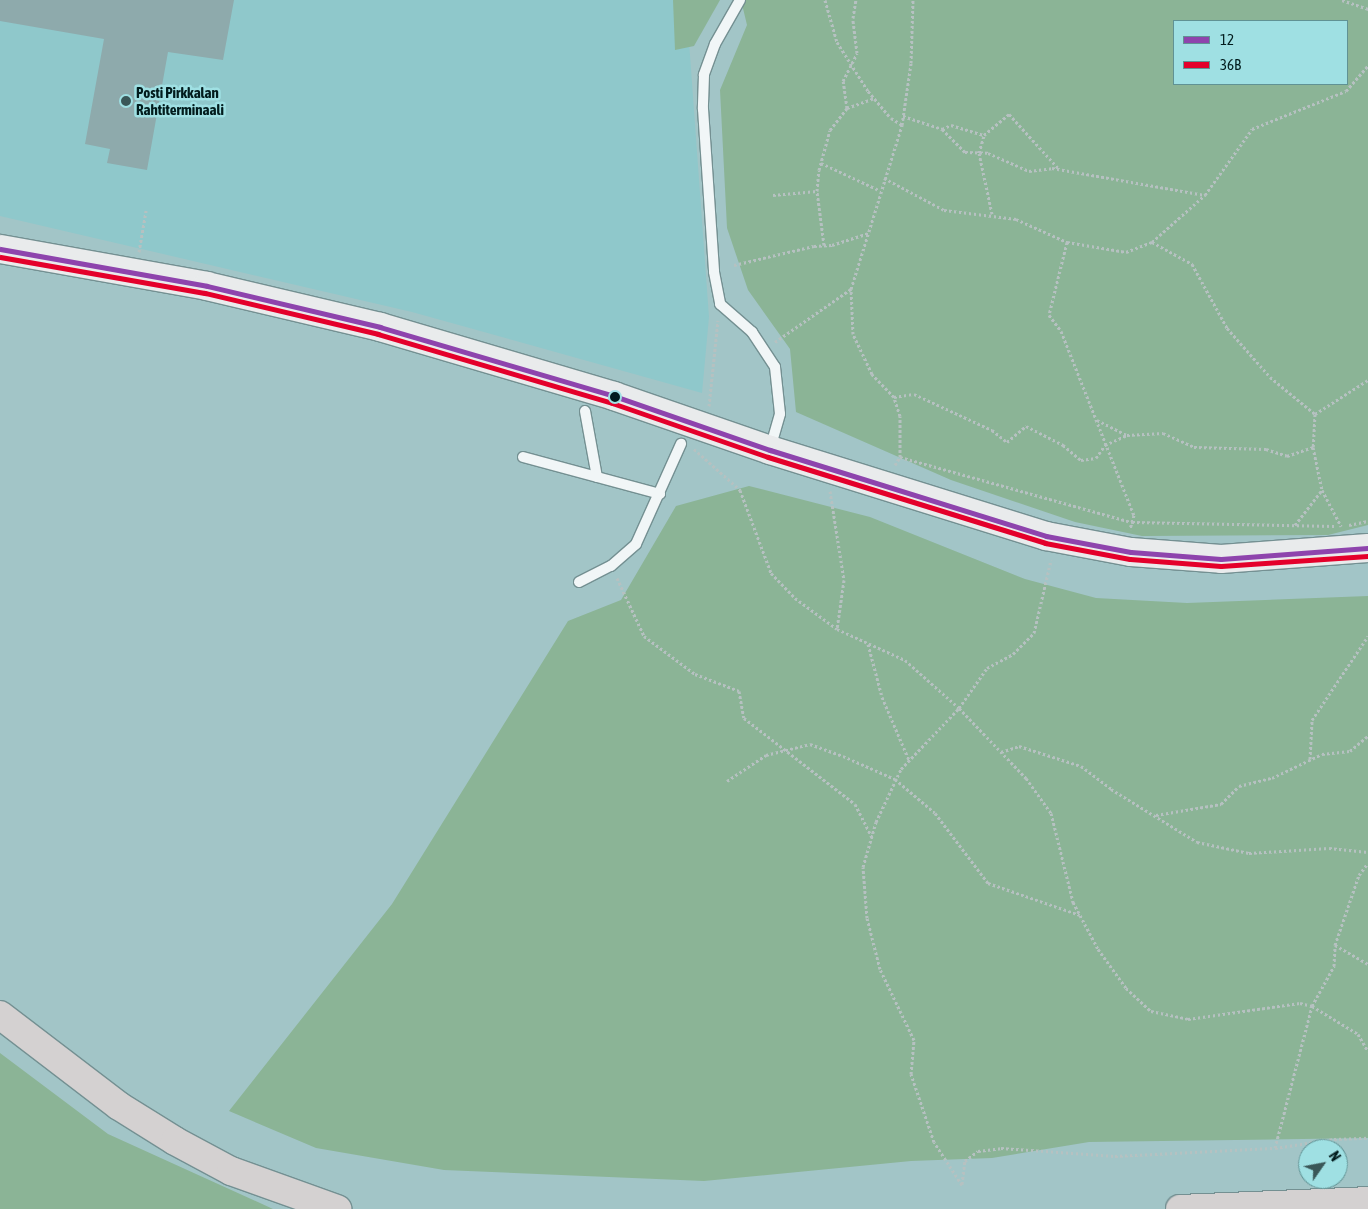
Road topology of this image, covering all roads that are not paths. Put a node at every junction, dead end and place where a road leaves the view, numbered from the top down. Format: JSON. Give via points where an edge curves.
{"nodes":[{"id":1,"x":740,"y":0,"type":"edge"},
{"id":2,"x":0,"y":249,"type":"edge"},
{"id":3,"x":585,"y":411,"type":"dead end"},
{"id":4,"x":681,"y":444,"type":"dead end"},
{"id":5,"x":770,"y":450,"type":"junction"},
{"id":6,"x":523,"y":457,"type":"dead end"},
{"id":7,"x":597,"y":477,"type":"junction"},
{"id":8,"x":660,"y":494,"type":"junction"},
{"id":9,"x":1368,"y":548,"type":"edge"},
{"id":10,"x":579,"y":582,"type":"dead end"},
{"id":11,"x":0,"y":1015,"type":"edge"},
{"id":12,"x":1368,"y":1201,"type":"edge"},
{"id":13,"x":337,"y":1209,"type":"edge"},
{"id":14,"x":1180,"y":1209,"type":"edge"}],
"edges":[{"from":1,"to":5,"type":"lane","via":[[715,44],[704,75],[703,108],[714,272],[720,304],[752,332],[776,367],[780,414]]},
{"from":2,"to":5,"type":"main road","via":[[198,284],[380,327],[614,396]]},
{"from":3,"to":7,"type":"lane"},
{"from":4,"to":8,"type":"lane"},
{"from":5,"to":9,"type":"main road","via":[[1046,536],[1131,552],[1221,559]]},
{"from":6,"to":7,"type":"lane"},
{"from":7,"to":8,"type":"lane"},
{"from":8,"to":10,"type":"lane","via":[[636,544],[611,566]]},
{"from":11,"to":13,"type":"highway","via":[[119,1106],[175,1141],[231,1171]]},
{"from":12,"to":14,"type":"highway"}]}
